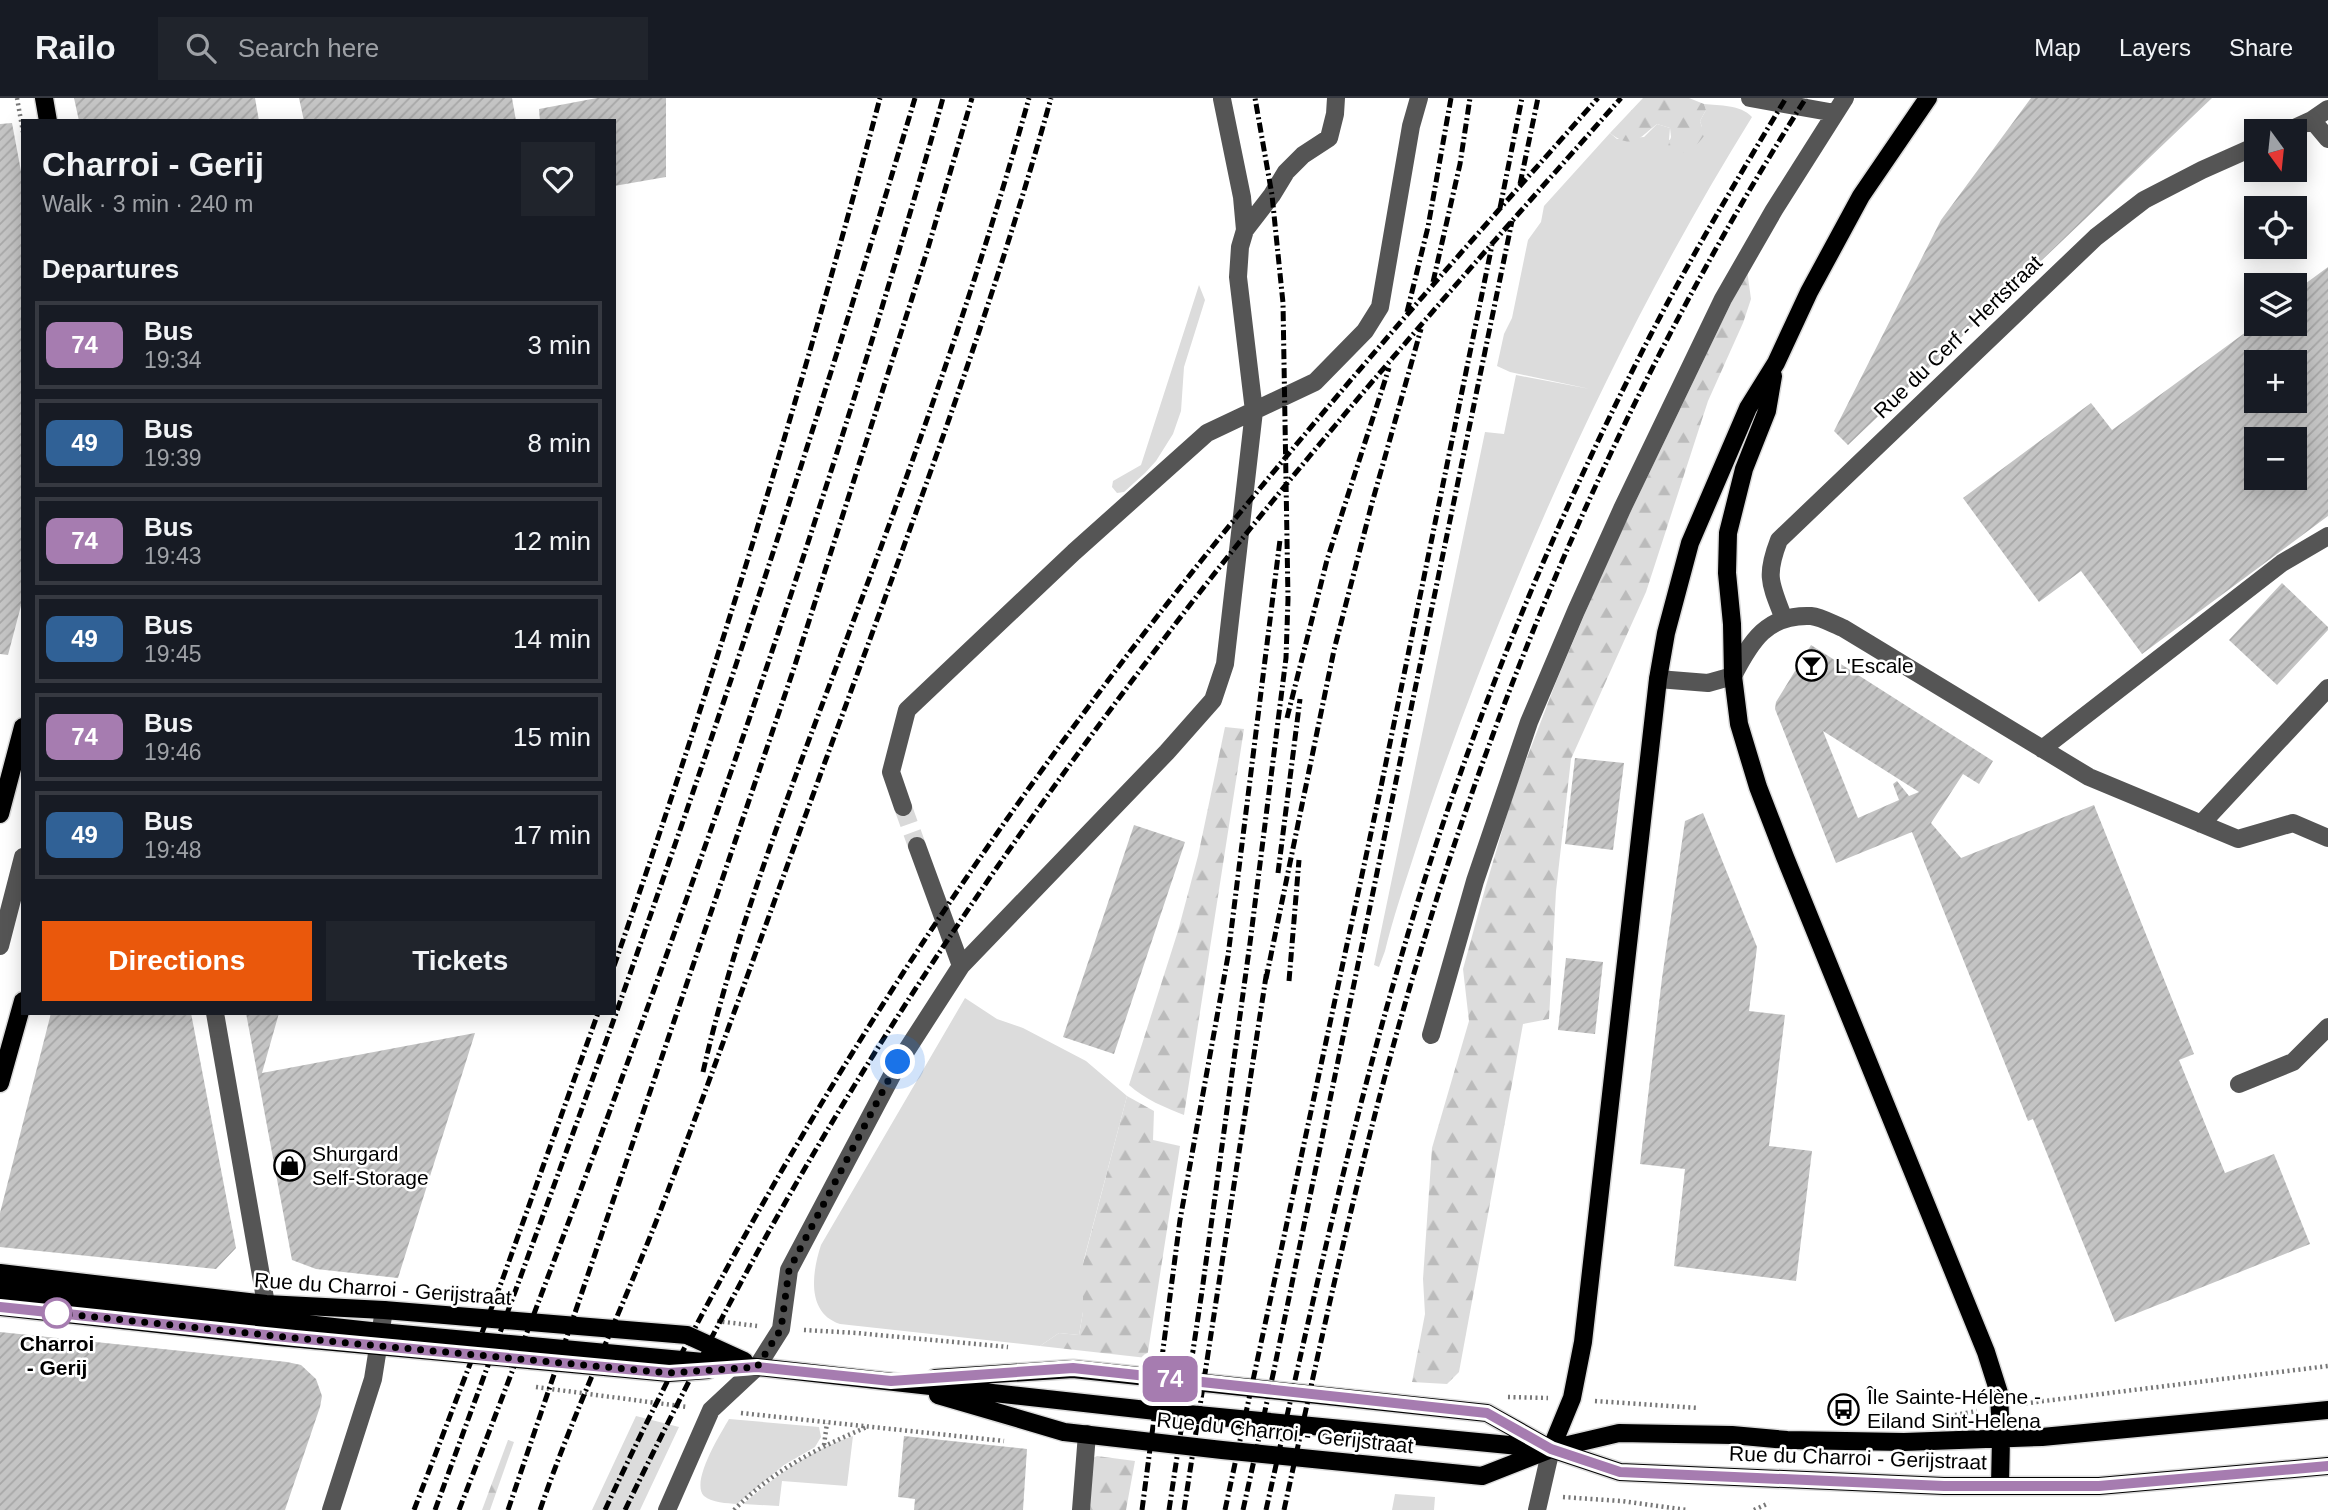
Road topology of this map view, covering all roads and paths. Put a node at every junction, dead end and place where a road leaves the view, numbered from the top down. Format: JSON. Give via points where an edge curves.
{"nodes":[{"id":1,"x":17,"y":98,"type":"edge"},
{"id":2,"x":44,"y":98,"type":"edge"},
{"id":3,"x":1336,"y":98,"type":"edge"},
{"id":4,"x":1419,"y":98,"type":"edge"},
{"id":5,"x":1750,"y":98,"type":"edge"},
{"id":6,"x":1928,"y":98,"type":"edge"},
{"id":7,"x":1222,"y":99,"type":"edge"},
{"id":8,"x":1840,"y":105,"type":"edge"},
{"id":9,"x":2328,"y":109,"type":"edge"},
{"id":10,"x":48,"y":119,"type":"edge"},
{"id":11,"x":2312,"y":120,"type":"junction"},
{"id":12,"x":21,"y":121,"type":"edge"},
{"id":13,"x":2307,"y":122,"type":"edge"},
{"id":14,"x":2328,"y":139,"type":"edge"},
{"id":15,"x":2244,"y":151,"type":"edge"},
{"id":16,"x":1245,"y":230,"type":"junction"},
{"id":17,"x":1776,"y":363,"type":"junction"},
{"id":18,"x":1254,"y":411,"type":"junction"},
{"id":19,"x":2328,"y":536,"type":"edge"},
{"id":20,"x":1784,"y":619,"type":"junction"},
{"id":21,"x":1733,"y":676,"type":"junction"},
{"id":22,"x":1658,"y":679,"type":"junction"},
{"id":23,"x":2328,"y":688,"type":"edge"},
{"id":24,"x":21,"y":735,"type":"edge"},
{"id":25,"x":2042,"y":749,"type":"junction"},
{"id":26,"x":903,"y":807,"type":"tunnel mouth"},
{"id":27,"x":0,"y":814,"type":"edge"},
{"id":28,"x":2201,"y":824,"type":"junction"},
{"id":29,"x":2328,"y":838,"type":"edge"},
{"id":30,"x":917,"y":846,"type":"tunnel mouth"},
{"id":31,"x":21,"y":865,"type":"edge"},
{"id":32,"x":0,"y":946,"type":"edge"},
{"id":33,"x":961,"y":966,"type":"junction"},
{"id":34,"x":21,"y":1008,"type":"edge"},
{"id":35,"x":215,"y":1015,"type":"edge"},
{"id":36,"x":2328,"y":1027,"type":"edge"},
{"id":37,"x":1432,"y":1035,"type":"dead end"},
{"id":38,"x":0,"y":1083,"type":"edge"},
{"id":39,"x":2239,"y":1084,"type":"dead end"},
{"id":40,"x":0,"y":1273,"type":"edge"},
{"id":41,"x":0,"y":1292,"type":"edge"},
{"id":42,"x":266,"y":1304,"type":"junction"},
{"id":43,"x":0,"y":1307,"type":"edge"},
{"id":44,"x":384,"y":1310,"type":"junction"},
{"id":45,"x":705,"y":1320,"type":"dead end"},
{"id":46,"x":781,"y":1329,"type":"junction"},
{"id":47,"x":379,"y":1339,"type":"junction"},
{"id":48,"x":1020,"y":1349,"type":"dead end"},
{"id":49,"x":2328,"y":1366,"type":"edge"},
{"id":50,"x":757,"y":1367,"type":"junction"},
{"id":51,"x":891,"y":1381,"type":"junction"},
{"id":52,"x":523,"y":1385,"type":"dead end"},
{"id":53,"x":2063,"y":1399,"type":"dead end"},
{"id":54,"x":2328,"y":1409,"type":"edge"},
{"id":55,"x":711,"y":1410,"type":"junction"},
{"id":56,"x":827,"y":1423,"type":"junction"},
{"id":57,"x":868,"y":1427,"type":"junction"},
{"id":58,"x":1087,"y":1434,"type":"junction"},
{"id":59,"x":2001,"y":1438,"type":"junction"},
{"id":60,"x":1016,"y":1442,"type":"dead end"},
{"id":61,"x":824,"y":1445,"type":"junction"},
{"id":62,"x":1551,"y":1449,"type":"junction"},
{"id":63,"x":2328,"y":1466,"type":"edge"},
{"id":64,"x":2000,"y":1485,"type":"junction"},
{"id":65,"x":1538,"y":1503,"type":"edge"},
{"id":66,"x":331,"y":1510,"type":"edge"},
{"id":67,"x":667,"y":1510,"type":"edge"},
{"id":68,"x":734,"y":1510,"type":"edge"},
{"id":69,"x":1081,"y":1510,"type":"edge"},
{"id":70,"x":1687,"y":1510,"type":"edge"}],
"edges":[{"from":1,"to":12,"type":"path"},
{"from":2,"to":10,"type":"main road"},
{"from":3,"to":16,"type":"street","via":[[1329,138],[1286,172]]},
{"from":4,"to":18,"type":"street","via":[[1395,207],[1380,307],[1364,331],[1315,382]]},
{"from":5,"to":8,"type":"street"},
{"from":6,"to":17,"type":"main road","via":[[1861,196]]},
{"from":7,"to":16,"type":"street"},
{"from":8,"to":37,"type":"street","via":[[1723,299],[1576,611],[1529,722],[1475,881]]},
{"from":9,"to":11,"type":"street"},
{"from":11,"to":13,"type":"street"},
{"from":11,"to":14,"type":"street"},
{"from":15,"to":20,"type":"street","name":"Rue du Cerf - Hertstraat","via":[[2144,200],[2096,237],[1779,540],[1770,565],[1771,584]]},
{"from":16,"to":18,"type":"street","via":[[1238,277]]},
{"from":17,"to":21,"type":"main road","via":[[1767,411],[1744,469],[1728,533]]},
{"from":17,"to":22,"type":"main road","via":[[1748,408],[1689,543]]},
{"from":18,"to":26,"type":"street","via":[[1207,433],[907,709],[891,772]]},
{"from":18,"to":33,"type":"street","via":[[1224,664],[1213,700]]},
{"from":19,"to":25,"type":"street","via":[[2282,564]]},
{"from":20,"to":21,"type":"street","via":[[1759,635]]},
{"from":20,"to":25,"type":"street","via":[[1813,616],[1843,628]]},
{"from":21,"to":22,"type":"street","via":[[1708,683]]},
{"from":21,"to":59,"type":"main road","via":[[1739,723],[1758,787],[1986,1352],[1999,1393]]},
{"from":22,"to":62,"type":"main road","via":[[1583,1342],[1572,1398]]},
{"from":23,"to":28,"type":"street"},
{"from":24,"to":27,"type":"main road"},
{"from":25,"to":28,"type":"street","via":[[2089,777]]},
{"from":28,"to":29,"type":"street","via":[[2238,839],[2293,823]]},
{"from":30,"to":33,"type":"street"},
{"from":31,"to":32,"type":"street"},
{"from":33,"to":46,"type":"street","via":[[898,1062],[789,1270]]},
{"from":34,"to":38,"type":"main road"},
{"from":35,"to":42,"type":"street"},
{"from":36,"to":39,"type":"street","via":[[2293,1062]]},
{"from":40,"to":42,"type":"main road","name":"Rue du Charroi - Gerijstraat"},
{"from":41,"to":47,"type":"main road","name":"Rue du Charroi - Gerijstraat"},
{"from":42,"to":44,"type":"main road","name":"Rue du Charroi - Gerijstraat"},
{"from":43,"to":47,"type":"main road","name":"Rue du Charroi - Gerijstraat"},
{"from":44,"to":47,"type":"street"},
{"from":44,"to":50,"type":"main road","name":"Rue du Charroi - Gerijstraat","via":[[687,1335]]},
{"from":45,"to":46,"type":"path"},
{"from":46,"to":48,"type":"path"},
{"from":46,"to":50,"type":"street"},
{"from":47,"to":50,"type":"main road","name":"Rue du Charroi - Gerijstraat","via":[[669,1373]]},
{"from":47,"to":66,"type":"street","via":[[373,1379]]},
{"from":49,"to":53,"type":"path"},
{"from":50,"to":51,"type":"main road","name":"Rue du Charroi - Gerijstraat"},
{"from":50,"to":55,"type":"street"},
{"from":51,"to":58,"type":"main road","name":"Rue du Charroi - Gerijstraat","via":[[1065,1432]]},
{"from":51,"to":62,"type":"main road","name":"Rue du Charroi - Gerijstraat"},
{"from":51,"to":62,"type":"main road","name":"Rue du Charroi - Gerijstraat","via":[[1073,1368],[1487,1413]]},
{"from":52,"to":55,"type":"path"},
{"from":54,"to":59,"type":"main road","name":"Rue du Charroi - Gerijstraat"},
{"from":55,"to":56,"type":"path"},
{"from":55,"to":67,"type":"street"},
{"from":56,"to":57,"type":"path"},
{"from":56,"to":61,"type":"path"},
{"from":57,"to":60,"type":"path"},
{"from":57,"to":61,"type":"path"},
{"from":58,"to":62,"type":"main road","name":"Rue du Charroi - Gerijstraat","via":[[1482,1476]]},
{"from":58,"to":69,"type":"street"},
{"from":59,"to":62,"type":"main road","name":"Rue du Charroi - Gerijstraat","via":[[1904,1442],[1619,1433]]},
{"from":59,"to":64,"type":"main road"},
{"from":61,"to":68,"type":"path","via":[[785,1467]]},
{"from":62,"to":64,"type":"main road","name":"Rue du Charroi - Gerijstraat","via":[[1620,1472]]},
{"from":62,"to":65,"type":"street"},
{"from":63,"to":64,"type":"main road","name":"Rue du Charroi - Gerijstraat","via":[[2099,1486]]},
{"from":65,"to":70,"type":"path","via":[[1621,1501]]}]}
